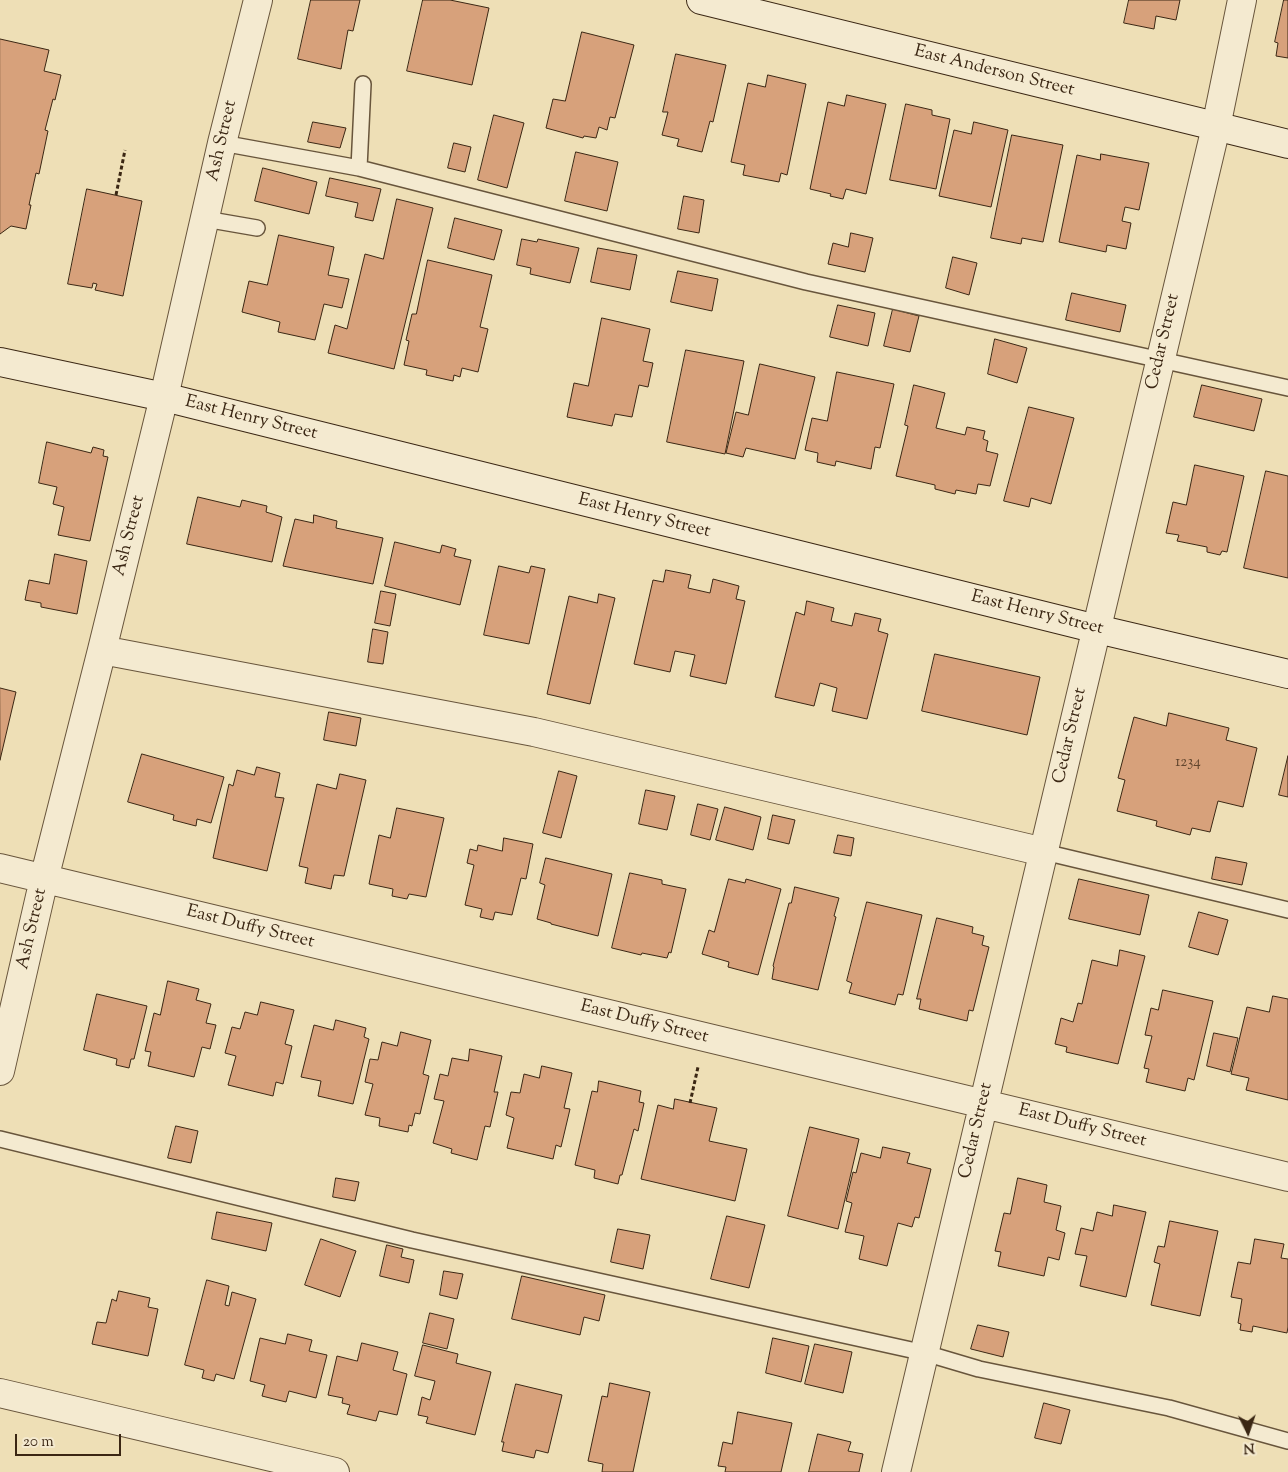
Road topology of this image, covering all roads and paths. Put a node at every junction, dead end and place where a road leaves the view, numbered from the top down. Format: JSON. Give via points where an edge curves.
{"nodes":[{"id":1,"x":258,"y":0,"type":"edge"},
{"id":2,"x":701,"y":0,"type":"edge"},
{"id":3,"x":1242,"y":0,"type":"edge"},
{"id":4,"x":363,"y":84,"type":"dead end"},
{"id":5,"x":1216,"y":127,"type":"junction"},
{"id":6,"x":222,"y":144,"type":"junction"},
{"id":7,"x":1288,"y":144,"type":"edge"},
{"id":8,"x":125,"y":150,"type":"dead end"},
{"id":9,"x":359,"y":168,"type":"junction"},
{"id":10,"x":116,"y":195,"type":"dead end"},
{"id":11,"x":205,"y":219,"type":"junction"},
{"id":12,"x":257,"y":228,"type":"dead end"},
{"id":13,"x":1160,"y":361,"type":"junction"},
{"id":14,"x":0,"y":362,"type":"edge"},
{"id":15,"x":1288,"y":388,"type":"edge"},
{"id":16,"x":164,"y":397,"type":"junction"},
{"id":17,"x":1096,"y":629,"type":"junction"},
{"id":18,"x":102,"y":650,"type":"junction"},
{"id":19,"x":1288,"y":674,"type":"edge"},
{"id":20,"x":1044,"y":852,"type":"junction"},
{"id":21,"x":0,"y":868,"type":"edge"},
{"id":22,"x":44,"y":879,"type":"junction"},
{"id":23,"x":1288,"y":910,"type":"edge"},
{"id":24,"x":0,"y":1071,"type":"edge"},
{"id":25,"x":984,"y":1104,"type":"junction"},
{"id":26,"x":0,"y":1139,"type":"edge"},
{"id":27,"x":1288,"y":1177,"type":"edge"},
{"id":28,"x":925,"y":1353,"type":"junction"},
{"id":29,"x":0,"y":1393,"type":"edge"},
{"id":30,"x":1288,"y":1441,"type":"edge"},
{"id":31,"x":335,"y":1472,"type":"edge"},
{"id":32,"x":896,"y":1472,"type":"edge"}],
"edges":[{"from":1,"to":6,"type":"street","name":"Ash Street"},
{"from":2,"to":5,"type":"street","name":"East Anderson Street"},
{"from":3,"to":5,"type":"street","name":"Cedar Street"},
{"from":4,"to":9,"type":"lane"},
{"from":5,"to":7,"type":"street","name":"East Anderson Street"},
{"from":5,"to":13,"type":"street","name":"Cedar Street"},
{"from":6,"to":9,"type":"lane"},
{"from":6,"to":11,"type":"street","name":"Ash Street"},
{"from":8,"to":10,"type":"path"},
{"from":9,"to":13,"type":"lane","via":[[806,282]]},
{"from":11,"to":12,"type":"lane"},
{"from":11,"to":16,"type":"street","name":"Ash Street"},
{"from":13,"to":15,"type":"lane"},
{"from":13,"to":17,"type":"street","name":"Cedar Street"},
{"from":14,"to":16,"type":"street","name":"East Henry Street"},
{"from":16,"to":17,"type":"street","name":"East Henry Street"},
{"from":16,"to":18,"type":"street","name":"Ash Street"},
{"from":17,"to":19,"type":"street","name":"East Henry Street"},
{"from":17,"to":20,"type":"street","name":"Cedar Street"},
{"from":18,"to":20,"type":"street","via":[[534,732]]},
{"from":18,"to":22,"type":"street","name":"Ash Street"},
{"from":20,"to":23,"type":"lane"},
{"from":20,"to":25,"type":"street","name":"Cedar Street"},
{"from":21,"to":22,"type":"street","name":"East Duffy Street"},
{"from":22,"to":24,"type":"street","name":"Ash Street"},
{"from":22,"to":25,"type":"street","name":"East Duffy Street"},
{"from":25,"to":27,"type":"street","name":"East Duffy Street"},
{"from":25,"to":28,"type":"street","name":"Cedar Street"},
{"from":26,"to":28,"type":"lane","via":[[412,1240]]},
{"from":28,"to":30,"type":"lane","via":[[979,1368],[1168,1408]]},
{"from":28,"to":32,"type":"street","name":"Cedar Street"},
{"from":29,"to":31,"type":"street"}]}
